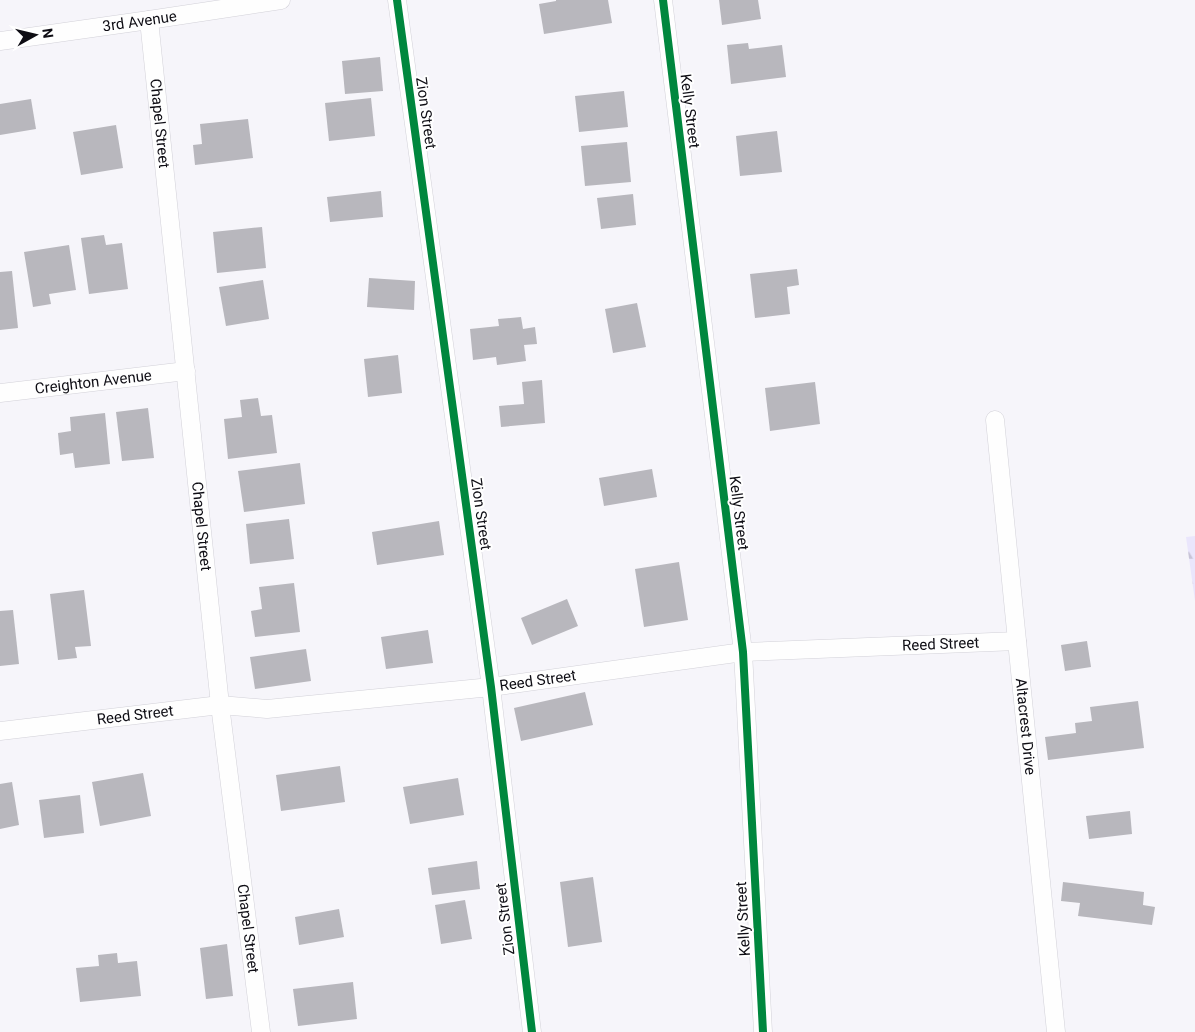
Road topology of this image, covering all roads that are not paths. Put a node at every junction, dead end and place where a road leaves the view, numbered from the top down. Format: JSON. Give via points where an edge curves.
{"nodes":[{"id":1,"x":281,"y":0,"type":"edge"},
{"id":2,"x":397,"y":0,"type":"edge"},
{"id":3,"x":662,"y":0,"type":"edge"},
{"id":4,"x":216,"y":5,"type":"edge"},
{"id":5,"x":149,"y":20,"type":"junction"},
{"id":6,"x":0,"y":41,"type":"edge"},
{"id":7,"x":186,"y":371,"type":"junction"},
{"id":8,"x":0,"y":393,"type":"edge"},
{"id":9,"x":995,"y":420,"type":"dead end"},
{"id":10,"x":1017,"y":641,"type":"junction"},
{"id":11,"x":743,"y":652,"type":"junction"},
{"id":12,"x":491,"y":687,"type":"junction"},
{"id":13,"x":220,"y":705,"type":"junction"},
{"id":14,"x":0,"y":731,"type":"edge"},
{"id":15,"x":260,"y":1032,"type":"edge"},
{"id":16,"x":532,"y":1032,"type":"edge"},
{"id":17,"x":762,"y":1032,"type":"edge"},
{"id":18,"x":1056,"y":1032,"type":"edge"}],
"edges":[{"from":1,"to":4,"type":"street","name":"3rd Avenue"},
{"from":2,"to":12,"type":"street","name":"Zion Street"},
{"from":3,"to":11,"type":"street","name":"Kelly Street"},
{"from":4,"to":5,"type":"street","name":"3rd Avenue"},
{"from":5,"to":6,"type":"street","name":"3rd Avenue"},
{"from":5,"to":7,"type":"street","name":"Chapel Street"},
{"from":7,"to":8,"type":"street","name":"Creighton Avenue"},
{"from":7,"to":13,"type":"street","name":"Chapel Street"},
{"from":9,"to":10,"type":"street","name":"Altacrest Drive"},
{"from":10,"to":11,"type":"street","name":"Reed Street"},
{"from":10,"to":18,"type":"street","name":"Altacrest Drive"},
{"from":11,"to":12,"type":"street","name":"Reed Street"},
{"from":11,"to":17,"type":"street","name":"Kelly Street"},
{"from":12,"to":13,"type":"street","name":"Reed Street","via":[[267,709]]},
{"from":12,"to":16,"type":"street","name":"Zion Street"},
{"from":13,"to":14,"type":"street","name":"Reed Street"},
{"from":13,"to":15,"type":"street","name":"Chapel Street"}]}
